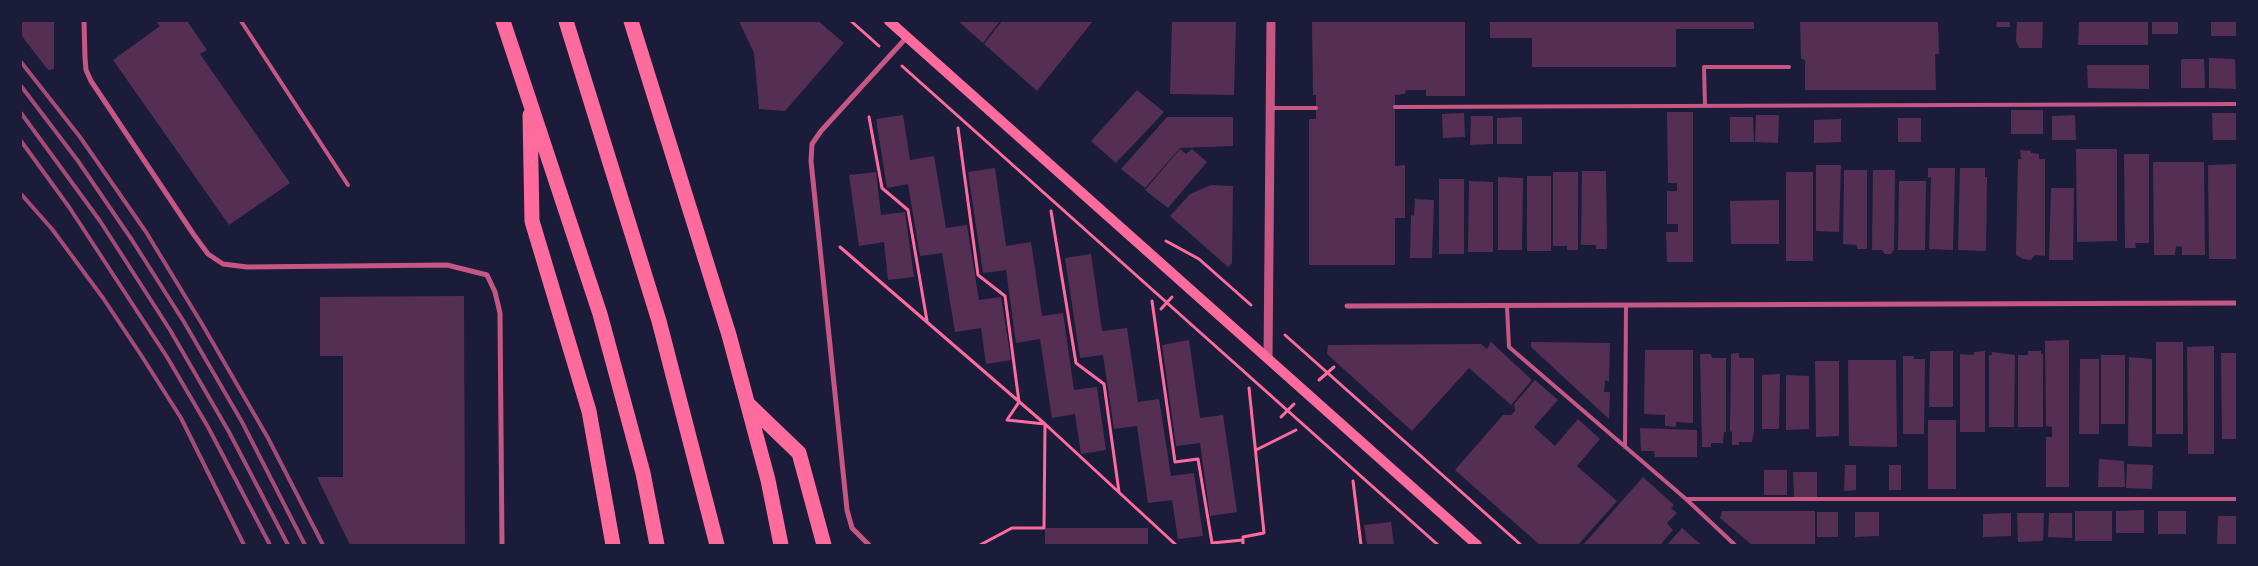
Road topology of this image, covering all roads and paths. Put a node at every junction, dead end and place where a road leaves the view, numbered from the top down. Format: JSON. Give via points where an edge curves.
{"nodes":[{"id":1,"x":84,"y":21,"type":"edge"},
{"id":2,"x":242,"y":21,"type":"edge"},
{"id":3,"x":503,"y":21,"type":"edge"},
{"id":4,"x":566,"y":21,"type":"edge"},
{"id":5,"x":631,"y":21,"type":"edge"},
{"id":6,"x":851,"y":21,"type":"edge"},
{"id":7,"x":889,"y":21,"type":"edge"},
{"id":8,"x":1271,"y":21,"type":"edge"},
{"id":9,"x":907,"y":37,"type":"junction"},
{"id":10,"x":876,"y":43,"type":"dead end"},
{"id":11,"x":1789,"y":67,"type":"dead end"},
{"id":12,"x":914,"y":77,"type":"dead end"},
{"id":13,"x":530,"y":99,"type":"junction"},
{"id":14,"x":2237,"y":104,"type":"edge"},
{"id":15,"x":1705,"y":106,"type":"junction"},
{"id":16,"x":1395,"y":107,"type":"dead end"},
{"id":17,"x":1270,"y":108,"type":"junction"},
{"id":18,"x":1316,"y":108,"type":"dead end"},
{"id":19,"x":869,"y":117,"type":"dead end"},
{"id":20,"x":958,"y":128,"type":"dead end"},
{"id":21,"x":348,"y":185,"type":"dead end"},
{"id":22,"x":1051,"y":211,"type":"dead end"},
{"id":23,"x":1129,"y":233,"type":"junction"},
{"id":24,"x":840,"y":247,"type":"dead end"},
{"id":25,"x":1225,"y":282,"type":"dead end"},
{"id":26,"x":1170,"y":292,"type":"dead end"},
{"id":27,"x":1152,"y":301,"type":"dead end"},
{"id":28,"x":1167,"y":302,"type":"junction"},
{"id":29,"x":2237,"y":303,"type":"edge"},
{"id":30,"x":1626,"y":305,"type":"junction"},
{"id":31,"x":1347,"y":306,"type":"dead end"},
{"id":32,"x":1507,"y":306,"type":"junction"},
{"id":33,"x":1160,"y":309,"type":"dead end"},
{"id":34,"x":928,"y":322,"type":"junction"},
{"id":35,"x":1305,"y":352,"type":"dead end"},
{"id":36,"x":1268,"y":359,"type":"junction"},
{"id":37,"x":1334,"y":367,"type":"dead end"},
{"id":38,"x":1327,"y":373,"type":"junction"},
{"id":39,"x":1317,"y":382,"type":"dead end"},
{"id":40,"x":1249,"y":388,"type":"dead end"},
{"id":41,"x":1019,"y":402,"type":"junction"},
{"id":42,"x":1296,"y":402,"type":"dead end"},
{"id":43,"x":749,"y":405,"type":"junction"},
{"id":44,"x":1288,"y":410,"type":"junction"},
{"id":45,"x":1280,"y":417,"type":"dead end"},
{"id":46,"x":1045,"y":424,"type":"junction"},
{"id":47,"x":1296,"y":430,"type":"dead end"},
{"id":48,"x":1625,"y":447,"type":"junction"},
{"id":49,"x":1256,"y":450,"type":"junction"},
{"id":50,"x":1353,"y":481,"type":"dead end"},
{"id":51,"x":1119,"y":492,"type":"junction"},
{"id":52,"x":1686,"y":499,"type":"junction"},
{"id":53,"x":2237,"y":499,"type":"edge"},
{"id":54,"x":1243,"y":540,"type":"junction"},
{"id":55,"x":1212,"y":544,"type":"edge"},
{"id":56,"x":502,"y":545,"type":"edge"},
{"id":57,"x":613,"y":545,"type":"edge"},
{"id":58,"x":657,"y":545,"type":"edge"},
{"id":59,"x":717,"y":545,"type":"edge"},
{"id":60,"x":781,"y":545,"type":"edge"},
{"id":61,"x":824,"y":545,"type":"edge"},
{"id":62,"x":868,"y":545,"type":"edge"},
{"id":63,"x":980,"y":545,"type":"edge"},
{"id":64,"x":1176,"y":545,"type":"edge"},
{"id":65,"x":1243,"y":545,"type":"edge"},
{"id":66,"x":1360,"y":545,"type":"edge"},
{"id":67,"x":1438,"y":545,"type":"edge"},
{"id":68,"x":1477,"y":545,"type":"edge"},
{"id":69,"x":1521,"y":545,"type":"edge"},
{"id":70,"x":1735,"y":545,"type":"edge"}],
"edges":[{"from":1,"to":56,"type":"street","via":[[86,70],[91,81],[194,235],[208,254],[223,264],[247,268],[447,265],[487,275],[500,313]]},
{"from":2,"to":21,"type":"lane"},
{"from":3,"to":13,"type":"highway"},
{"from":4,"to":59,"type":"highway","via":[[659,321]]},
{"from":5,"to":43,"type":"highway"},
{"from":6,"to":10,"type":"path"},
{"from":7,"to":9,"type":"main road"},
{"from":8,"to":17,"type":"street"},
{"from":9,"to":23,"type":"main road"},
{"from":9,"to":62,"type":"street","via":[[821,131],[812,144],[810,161],[847,510],[852,528]]},
{"from":11,"to":15,"type":"lane","via":[[1704,67]]},
{"from":12,"to":28,"type":"path"},
{"from":13,"to":57,"type":"highway","via":[[532,221],[589,411]]},
{"from":13,"to":58,"type":"highway","via":[[600,314]]},
{"from":14,"to":15,"type":"lane"},
{"from":15,"to":16,"type":"lane"},
{"from":17,"to":18,"type":"lane"},
{"from":17,"to":36,"type":"street"},
{"from":19,"to":34,"type":"path","via":[[882,188],[908,210]]},
{"from":20,"to":41,"type":"path","via":[[978,275],[1006,296]]},
{"from":22,"to":51,"type":"path","via":[[1076,363],[1104,384]]},
{"from":23,"to":25,"type":"path","via":[[1158,236],[1199,259]]},
{"from":23,"to":36,"type":"main road"},
{"from":24,"to":34,"type":"path"},
{"from":26,"to":28,"type":"path","via":[[1174,295]]},
{"from":27,"to":55,"type":"path","via":[[1175,462],[1198,460]]},
{"from":28,"to":33,"type":"path"},
{"from":28,"to":44,"type":"path"},
{"from":29,"to":30,"type":"street"},
{"from":30,"to":32,"type":"street"},
{"from":30,"to":48,"type":"lane"},
{"from":31,"to":32,"type":"street"},
{"from":32,"to":48,"type":"lane","via":[[1510,346]]},
{"from":34,"to":41,"type":"path"},
{"from":35,"to":38,"type":"path"},
{"from":36,"to":68,"type":"main road"},
{"from":37,"to":38,"type":"path"},
{"from":38,"to":39,"type":"path"},
{"from":38,"to":69,"type":"path"},
{"from":40,"to":49,"type":"path"},
{"from":41,"to":46,"type":"path"},
{"from":41,"to":46,"type":"path","via":[[1007,420]]},
{"from":42,"to":44,"type":"path"},
{"from":43,"to":60,"type":"highway"},
{"from":43,"to":61,"type":"highway","via":[[799,453]]},
{"from":44,"to":45,"type":"path"},
{"from":44,"to":67,"type":"path"},
{"from":46,"to":51,"type":"path"},
{"from":46,"to":63,"type":"path","via":[[1044,528],[1012,528]]},
{"from":47,"to":49,"type":"path"},
{"from":48,"to":52,"type":"lane"},
{"from":49,"to":54,"type":"path","via":[[1264,533],[1243,537]]},
{"from":50,"to":66,"type":"path"},
{"from":51,"to":64,"type":"path"},
{"from":52,"to":53,"type":"lane"},
{"from":52,"to":70,"type":"lane"},
{"from":54,"to":55,"type":"path"},
{"from":54,"to":65,"type":"path"}]}
